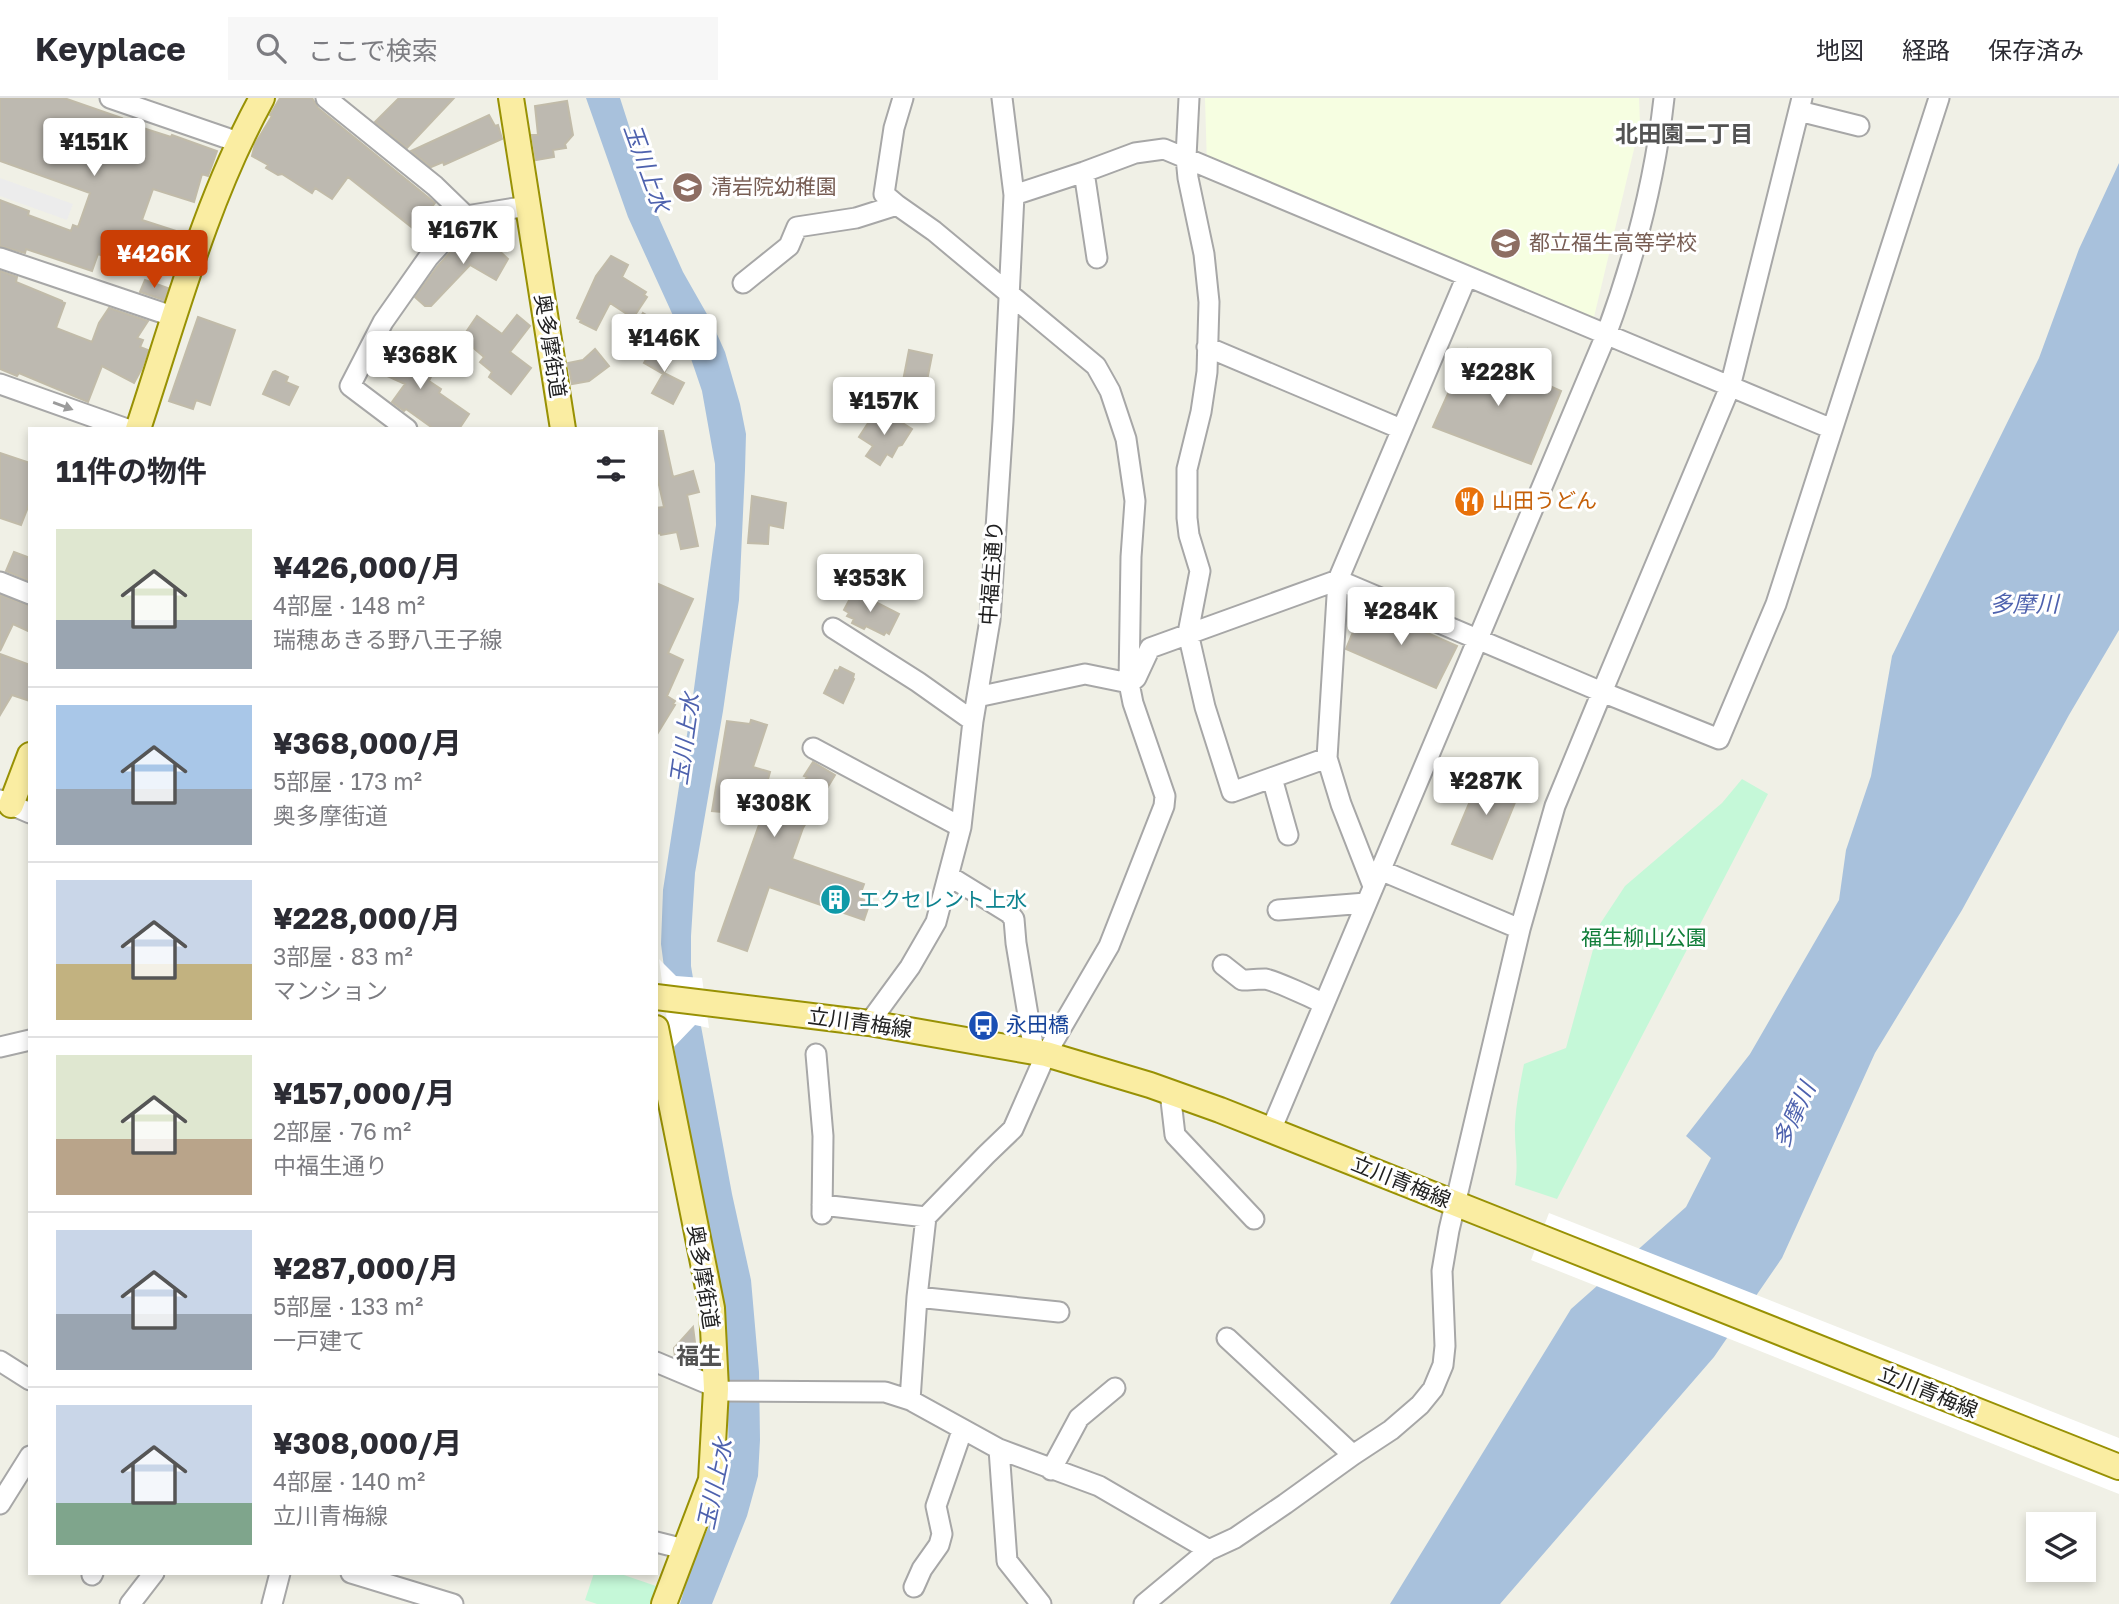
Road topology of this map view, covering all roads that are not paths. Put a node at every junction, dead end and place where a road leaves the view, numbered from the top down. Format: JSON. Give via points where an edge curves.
{"nodes":[{"id":1,"x":262,"y":98,"type":"edge"},
{"id":2,"x":326,"y":98,"type":"edge"},
{"id":3,"x":511,"y":98,"type":"edge"},
{"id":4,"x":903,"y":98,"type":"edge"},
{"id":5,"x":1002,"y":98,"type":"edge"},
{"id":6,"x":1189,"y":98,"type":"edge"},
{"id":7,"x":1664,"y":98,"type":"edge"},
{"id":8,"x":1939,"y":98,"type":"edge"},
{"id":9,"x":123,"y":100,"type":"edge"},
{"id":10,"x":1801,"y":105,"type":"edge"},
{"id":11,"x":1859,"y":126,"type":"dead end"},
{"id":12,"x":238,"y":142,"type":"junction"},
{"id":13,"x":1186,"y":157,"type":"junction"},
{"id":14,"x":1084,"y":172,"type":"junction"},
{"id":15,"x":1014,"y":195,"type":"junction"},
{"id":16,"x":897,"y":205,"type":"junction"},
{"id":17,"x":528,"y":206,"type":"junction"},
{"id":18,"x":466,"y":216,"type":"junction"},
{"id":19,"x":0,"y":258,"type":"edge"},
{"id":20,"x":1097,"y":258,"type":"dead end"},
{"id":21,"x":1467,"y":276,"type":"junction"},
{"id":22,"x":743,"y":283,"type":"dead end"},
{"id":23,"x":1010,"y":295,"type":"junction"},
{"id":24,"x":175,"y":317,"type":"junction"},
{"id":25,"x":1606,"y":335,"type":"junction"},
{"id":26,"x":1207,"y":346,"type":"junction"},
{"id":27,"x":0,"y":384,"type":"edge"},
{"id":28,"x":1730,"y":387,"type":"junction"},
{"id":29,"x":121,"y":427,"type":"edge"},
{"id":30,"x":139,"y":427,"type":"edge"},
{"id":31,"x":404,"y":427,"type":"edge"},
{"id":32,"x":563,"y":427,"type":"edge"},
{"id":33,"x":1401,"y":429,"type":"junction"},
{"id":34,"x":1832,"y":429,"type":"junction"},
{"id":35,"x":1338,"y":580,"type":"junction"},
{"id":36,"x":0,"y":582,"type":"edge"},
{"id":37,"x":28,"y":593,"type":"edge"},
{"id":38,"x":833,"y":628,"type":"dead end"},
{"id":39,"x":1188,"y":633,"type":"junction"},
{"id":40,"x":1478,"y":640,"type":"junction"},
{"id":41,"x":1129,"y":683,"type":"junction"},
{"id":42,"x":1602,"y":692,"type":"junction"},
{"id":43,"x":977,"y":697,"type":"junction"},
{"id":44,"x":973,"y":721,"type":"junction"},
{"id":45,"x":813,"y":748,"type":"dead end"},
{"id":46,"x":1327,"y":758,"type":"junction"},
{"id":47,"x":28,"y":761,"type":"edge"},
{"id":48,"x":1272,"y":778,"type":"junction"},
{"id":49,"x":14,"y":806,"type":"edge"},
{"id":50,"x":961,"y":827,"type":"junction"},
{"id":51,"x":1288,"y":835,"type":"dead end"},
{"id":52,"x":949,"y":876,"type":"junction"},
{"id":53,"x":1373,"y":886,"type":"junction"},
{"id":54,"x":1278,"y":910,"type":"dead end"},
{"id":55,"x":1520,"y":929,"type":"junction"},
{"id":56,"x":1223,"y":965,"type":"dead end"},
{"id":57,"x":658,"y":997,"type":"edge"},
{"id":58,"x":1323,"y":1004,"type":"junction"},
{"id":59,"x":869,"y":1023,"type":"junction"},
{"id":60,"x":658,"y":1038,"type":"edge"},
{"id":61,"x":28,"y":1040,"type":"edge"},
{"id":62,"x":0,"y":1047,"type":"edge"},
{"id":63,"x":1040,"y":1052,"type":"junction"},
{"id":64,"x":816,"y":1054,"type":"dead end"},
{"id":65,"x":1170,"y":1092,"type":"junction"},
{"id":66,"x":1271,"y":1130,"type":"junction"},
{"id":67,"x":1455,"y":1203,"type":"junction"},
{"id":68,"x":926,"y":1217,"type":"junction"},
{"id":69,"x":1254,"y":1219,"type":"dead end"},
{"id":70,"x":917,"y":1297,"type":"junction"},
{"id":71,"x":1059,"y":1312,"type":"dead end"},
{"id":72,"x":1227,"y":1338,"type":"dead end"},
{"id":73,"x":0,"y":1361,"type":"edge"},
{"id":74,"x":665,"y":1366,"type":"edge"},
{"id":75,"x":28,"y":1379,"type":"edge"},
{"id":76,"x":1115,"y":1388,"type":"dead end"},
{"id":77,"x":720,"y":1390,"type":"junction"},
{"id":78,"x":910,"y":1400,"type":"junction"},
{"id":79,"x":962,"y":1431,"type":"junction"},
{"id":80,"x":999,"y":1449,"type":"junction"},
{"id":81,"x":1353,"y":1455,"type":"junction"},
{"id":82,"x":28,"y":1459,"type":"edge"},
{"id":83,"x":2119,"y":1467,"type":"edge"},
{"id":84,"x":1051,"y":1469,"type":"junction"},
{"id":85,"x":0,"y":1504,"type":"edge"},
{"id":86,"x":658,"y":1542,"type":"edge"},
{"id":87,"x":684,"y":1549,"type":"junction"},
{"id":88,"x":1209,"y":1550,"type":"junction"},
{"id":89,"x":152,"y":1575,"type":"edge"},
{"id":90,"x":279,"y":1575,"type":"edge"},
{"id":91,"x":358,"y":1575,"type":"edge"},
{"id":92,"x":914,"y":1587,"type":"dead end"},
{"id":93,"x":130,"y":1604,"type":"edge"},
{"id":94,"x":272,"y":1604,"type":"edge"},
{"id":95,"x":453,"y":1604,"type":"edge"},
{"id":96,"x":664,"y":1604,"type":"edge"},
{"id":97,"x":1041,"y":1604,"type":"edge"},
{"id":98,"x":1144,"y":1604,"type":"edge"}],
"edges":[{"from":1,"to":12,"type":"main road"},
{"from":2,"to":18,"type":"street"},
{"from":3,"to":17,"type":"main road","name":"奥多摩街道"},
{"from":4,"to":16,"type":"street","via":[[884,194]]},
{"from":5,"to":15,"type":"street","name":"中福生通り"},
{"from":6,"to":13,"type":"street"},
{"from":7,"to":25,"type":"street","via":[[1644,216]]},
{"from":8,"to":34,"type":"street"},
{"from":9,"to":12,"type":"street"},
{"from":10,"to":11,"type":"street"},
{"from":10,"to":28,"type":"street"},
{"from":12,"to":24,"type":"main road","via":[[209,210]]},
{"from":13,"to":14,"type":"street","via":[[1164,149],[1135,153]]},
{"from":13,"to":21,"type":"street"},
{"from":13,"to":26,"type":"street","via":[[1204,254]]},
{"from":14,"to":15,"type":"street"},
{"from":14,"to":20,"type":"street"},
{"from":15,"to":23,"type":"street","name":"中福生通り"},
{"from":16,"to":22,"type":"street","via":[[856,218],[797,227],[789,246]]},
{"from":16,"to":23,"type":"street"},
{"from":17,"to":18,"type":"street"},
{"from":17,"to":32,"type":"main road","name":"奥多摩街道"},
{"from":18,"to":31,"type":"street","via":[[428,258],[383,322],[349,386]]},
{"from":19,"to":24,"type":"street"},
{"from":21,"to":25,"type":"street"},
{"from":21,"to":33,"type":"street"},
{"from":23,"to":41,"type":"street","via":[[1096,366],[1126,439],[1135,501]]},
{"from":23,"to":43,"type":"street","name":"中福生通り","via":[[990,620]]},
{"from":24,"to":30,"type":"main road"},
{"from":25,"to":28,"type":"street"},
{"from":25,"to":40,"type":"street"},
{"from":26,"to":33,"type":"street"},
{"from":26,"to":39,"type":"street","via":[[1201,412],[1187,469],[1189,535],[1200,571]]},
{"from":27,"to":29,"type":"street","one_way":true},
{"from":28,"to":34,"type":"street"},
{"from":28,"to":42,"type":"street"},
{"from":33,"to":35,"type":"street"},
{"from":34,"to":42,"type":"street","via":[[1776,604],[1719,739]]},
{"from":35,"to":39,"type":"street"},
{"from":35,"to":40,"type":"street"},
{"from":35,"to":46,"type":"street"},
{"from":36,"to":37,"type":"street"},
{"from":38,"to":44,"type":"street"},
{"from":39,"to":41,"type":"street","via":[[1150,648]]},
{"from":39,"to":48,"type":"street","via":[[1205,708],[1232,792]]},
{"from":40,"to":42,"type":"street"},
{"from":40,"to":53,"type":"street"},
{"from":41,"to":43,"type":"street","via":[[1085,674]]},
{"from":41,"to":63,"type":"street","via":[[1164,806],[1109,946]]},
{"from":42,"to":55,"type":"street","via":[[1555,806]]},
{"from":43,"to":44,"type":"street","name":"中福生通り"},
{"from":44,"to":50,"type":"street","name":"中福生通り"},
{"from":45,"to":50,"type":"street"},
{"from":46,"to":48,"type":"street"},
{"from":46,"to":53,"type":"street"},
{"from":47,"to":49,"type":"main road"},
{"from":48,"to":51,"type":"street"},
{"from":50,"to":52,"type":"street","name":"中福生通り"},
{"from":52,"to":59,"type":"street","name":"中福生通り","via":[[936,922]]},
{"from":52,"to":63,"type":"street","via":[[1014,919]]},
{"from":53,"to":54,"type":"street"},
{"from":53,"to":55,"type":"street"},
{"from":53,"to":58,"type":"street"},
{"from":55,"to":67,"type":"street"},
{"from":56,"to":58,"type":"street","via":[[1242,980],[1268,979]]},
{"from":57,"to":59,"type":"main road","name":"立川青梅線"},
{"from":58,"to":66,"type":"street"},
{"from":59,"to":63,"type":"main road","name":"立川青梅線"},
{"from":60,"to":77,"type":"main road","name":"奥多摩街道","via":[[712,1308]]},
{"from":61,"to":62,"type":"street"},
{"from":63,"to":65,"type":"main road","name":"立川青梅線"},
{"from":63,"to":68,"type":"street","via":[[1013,1129]]},
{"from":64,"to":68,"type":"street","via":[[823,1136],[822,1209]]},
{"from":65,"to":66,"type":"main road","name":"立川青梅線"},
{"from":65,"to":69,"type":"street","via":[[1175,1135]]},
{"from":66,"to":67,"type":"main road","name":"立川青梅線"},
{"from":67,"to":81,"type":"street","via":[[1442,1270],[1443,1365],[1420,1405]]},
{"from":67,"to":83,"type":"main road","name":"立川青梅線"},
{"from":68,"to":70,"type":"street"},
{"from":70,"to":71,"type":"street"},
{"from":70,"to":78,"type":"street"},
{"from":72,"to":81,"type":"street"},
{"from":73,"to":75,"type":"street"},
{"from":74,"to":77,"type":"street"},
{"from":76,"to":84,"type":"street","via":[[1079,1418]]},
{"from":77,"to":78,"type":"street","via":[[885,1392]]},
{"from":77,"to":87,"type":"main road","name":"奥多摩街道","via":[[711,1480]]},
{"from":78,"to":79,"type":"street"},
{"from":79,"to":80,"type":"street"},
{"from":79,"to":92,"type":"street","via":[[936,1506],[942,1534],[939,1545]]},
{"from":80,"to":84,"type":"street"},
{"from":80,"to":97,"type":"street","via":[[1007,1561]]},
{"from":81,"to":88,"type":"street","via":[[1235,1538]]},
{"from":82,"to":85,"type":"street"},
{"from":84,"to":88,"type":"street","via":[[1099,1486]]},
{"from":86,"to":87,"type":"street"},
{"from":87,"to":96,"type":"main road","name":"奥多摩街道"},
{"from":88,"to":98,"type":"street"},
{"from":89,"to":93,"type":"street"},
{"from":90,"to":94,"type":"street"},
{"from":91,"to":95,"type":"street"}]}
